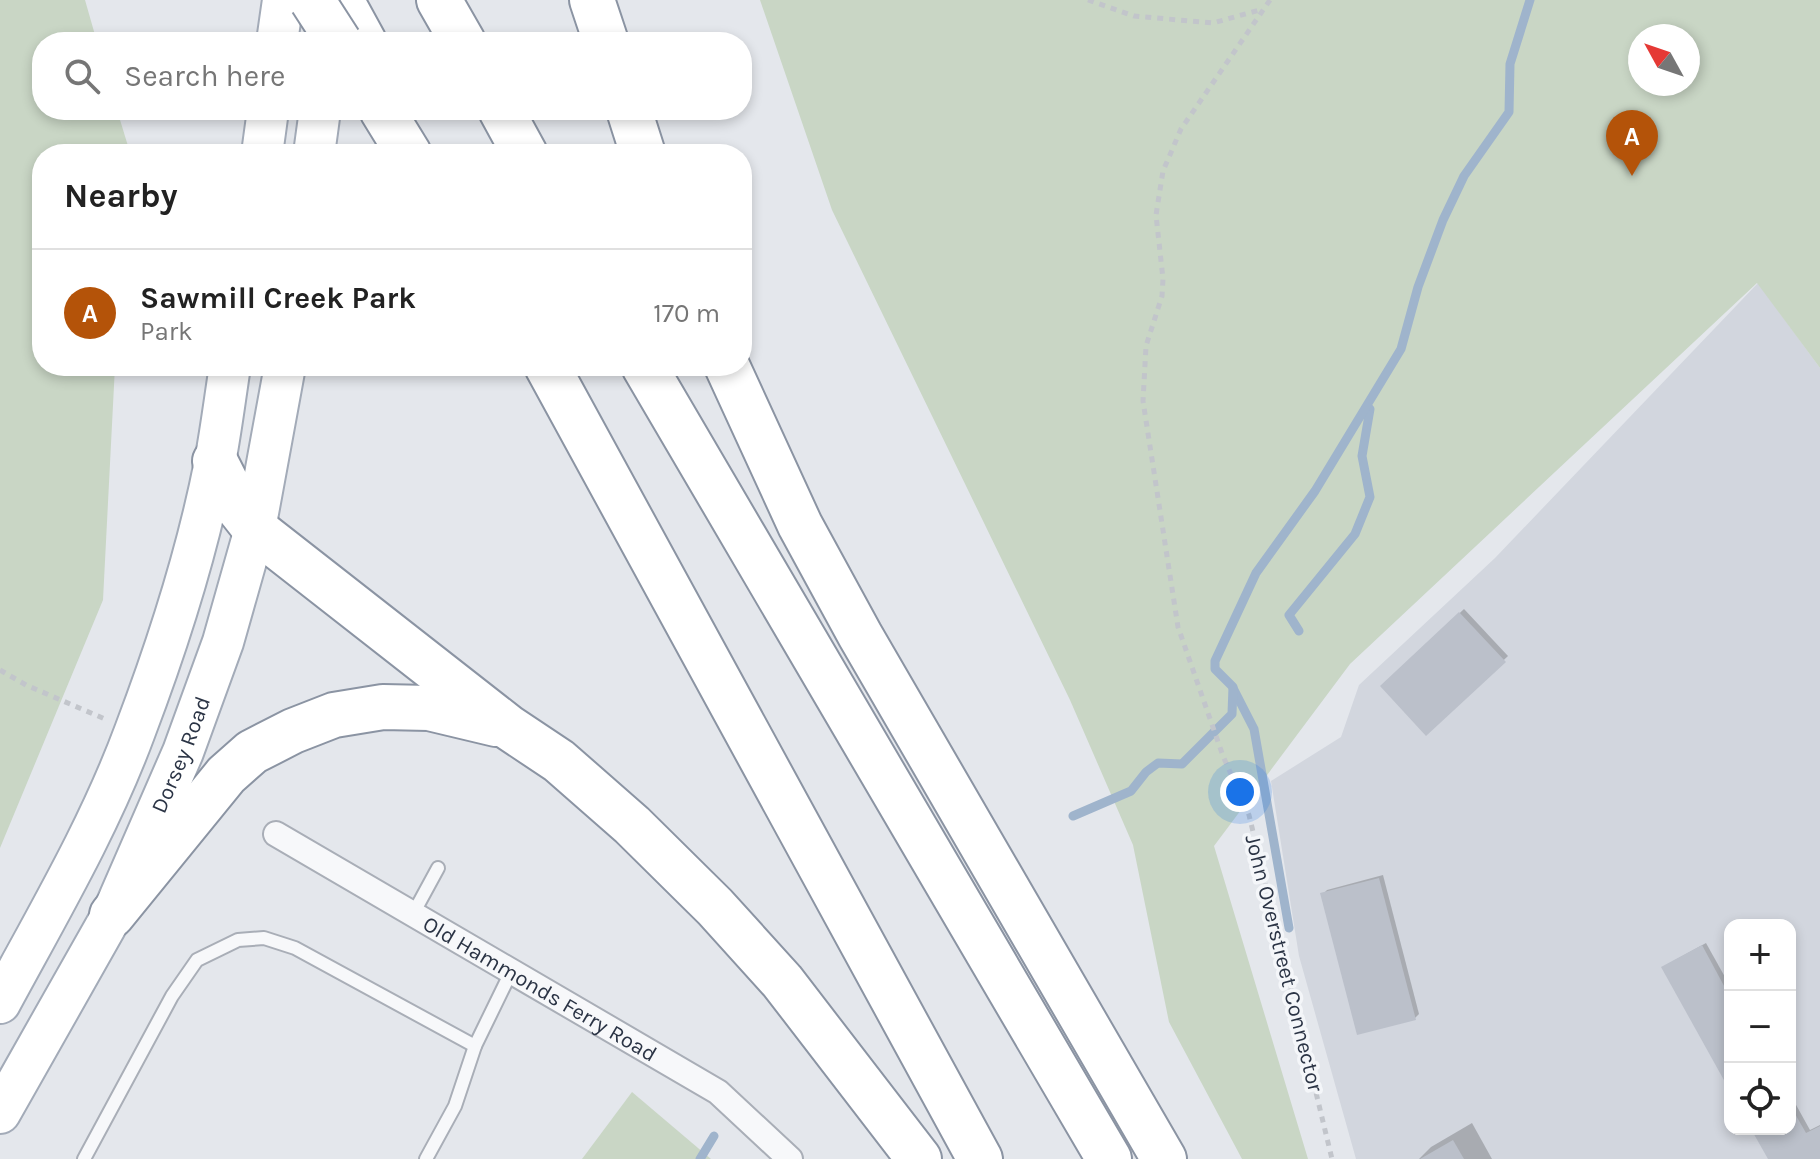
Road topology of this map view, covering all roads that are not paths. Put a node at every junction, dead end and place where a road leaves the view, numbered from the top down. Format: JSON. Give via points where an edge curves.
{"nodes":[{"id":1,"x":283,"y":0,"type":"edge"},
{"id":2,"x":312,"y":0,"type":"edge"},
{"id":3,"x":338,"y":0,"type":"edge"},
{"id":4,"x":439,"y":0,"type":"edge"},
{"id":5,"x":592,"y":0,"type":"edge"},
{"id":6,"x":278,"y":32,"type":"edge"},
{"id":7,"x":331,"y":32,"type":"edge"},
{"id":8,"x":333,"y":32,"type":"edge"},
{"id":9,"x":358,"y":32,"type":"edge"},
{"id":10,"x":457,"y":32,"type":"edge"},
{"id":11,"x":603,"y":32,"type":"edge"},
{"id":12,"x":267,"y":120,"type":"edge"},
{"id":13,"x":319,"y":120,"type":"edge"},
{"id":14,"x":506,"y":120,"type":"edge"},
{"id":15,"x":632,"y":120,"type":"edge"},
{"id":16,"x":263,"y":144,"type":"edge"},
{"id":17,"x":315,"y":144,"type":"edge"},
{"id":18,"x":520,"y":144,"type":"edge"},
{"id":19,"x":640,"y":144,"type":"edge"},
{"id":20,"x":228,"y":376,"type":"edge"},
{"id":21,"x":283,"y":376,"type":"edge"},
{"id":22,"x":551,"y":376,"type":"edge"},
{"id":23,"x":650,"y":376,"type":"edge"},
{"id":24,"x":732,"y":376,"type":"edge"},
{"id":25,"x":215,"y":461,"type":"junction"},
{"id":26,"x":255,"y":529,"type":"junction"},
{"id":27,"x":508,"y":727,"type":"junction"},
{"id":28,"x":276,"y":834,"type":"dead end"},
{"id":29,"x":438,"y":868,"type":"dead end"},
{"id":30,"x":413,"y":914,"type":"junction"},
{"id":31,"x":112,"y":915,"type":"junction"},
{"id":32,"x":511,"y":972,"type":"junction"},
{"id":33,"x":0,"y":1003,"type":"edge"},
{"id":34,"x":475,"y":1046,"type":"junction"},
{"id":35,"x":0,"y":1113,"type":"edge"},
{"id":36,"x":84,"y":1159,"type":"edge"},
{"id":37,"x":426,"y":1159,"type":"edge"},
{"id":38,"x":790,"y":1159,"type":"edge"},
{"id":39,"x":919,"y":1159,"type":"edge"},
{"id":40,"x":980,"y":1159,"type":"edge"},
{"id":41,"x":1109,"y":1159,"type":"edge"},
{"id":42,"x":1164,"y":1159,"type":"edge"}],
"edges":[{"from":1,"to":6,"type":"main road"},
{"from":2,"to":8,"type":"highway","bridge":true},
{"from":3,"to":7,"type":"main road"},
{"from":3,"to":9,"type":"highway"},
{"from":4,"to":10,"type":"highway"},
{"from":5,"to":11,"type":"highway"},
{"from":12,"to":16,"type":"main road"},
{"from":13,"to":17,"type":"main road"},
{"from":14,"to":18,"type":"highway"},
{"from":15,"to":19,"type":"highway"},
{"from":20,"to":25,"type":"main road"},
{"from":21,"to":26,"type":"main road","name":"Dorsey Road"},
{"from":22,"to":40,"type":"highway"},
{"from":23,"to":41,"type":"highway"},
{"from":24,"to":42,"type":"highway","via":[[800,525],[860,635]]},
{"from":25,"to":26,"type":"highway"},
{"from":25,"to":33,"type":"main road","via":[[185,581],[135,733],[86,841]]},
{"from":26,"to":27,"type":"highway"},
{"from":26,"to":31,"type":"main road","name":"Dorsey Road","via":[[223,642],[183,752]]},
{"from":27,"to":31,"type":"highway","via":[[429,708],[383,707],[334,715],[293,731],[252,752],[226,775]]},
{"from":27,"to":39,"type":"highway","via":[[570,770],[715,907],[782,981]]},
{"from":28,"to":30,"type":"street","name":"Old Hammonds Ferry Road"},
{"from":29,"to":30,"type":"lane"},
{"from":30,"to":32,"type":"street","name":"Old Hammonds Ferry Road"},
{"from":31,"to":35,"type":"main road","name":"Dorsey Road"},
{"from":32,"to":34,"type":"lane"},
{"from":32,"to":38,"type":"street","name":"Old Hammonds Ferry Road","via":[[718,1092]]},
{"from":34,"to":36,"type":"lane","via":[[295,948],[264,938],[238,940],[197,960]]},
{"from":34,"to":37,"type":"lane","via":[[455,1106]]}]}
